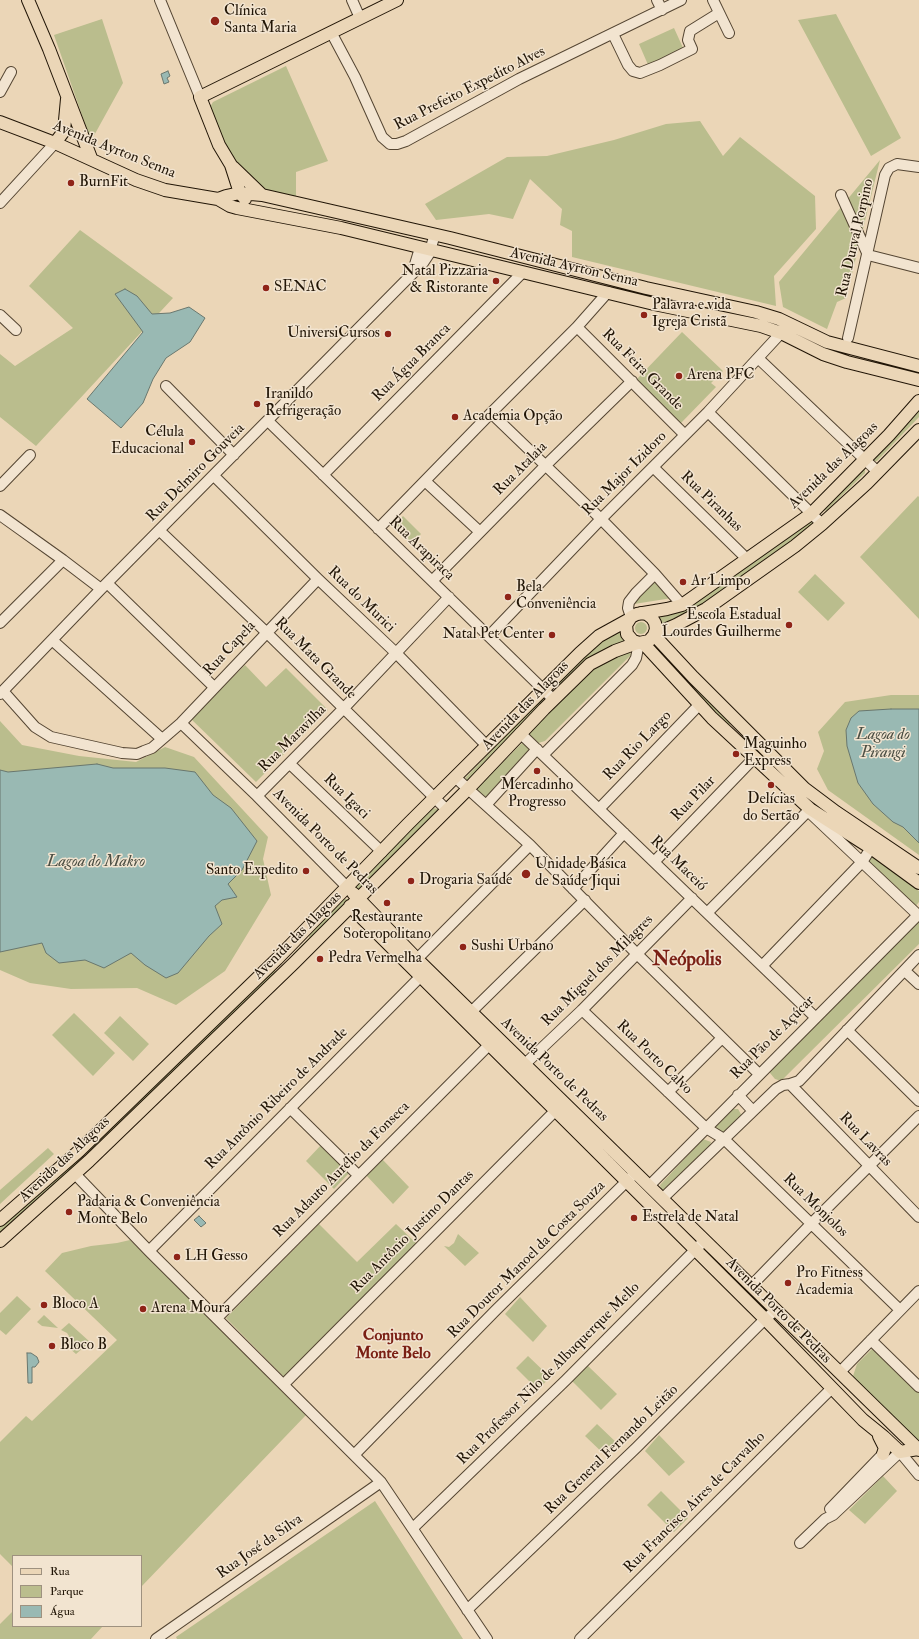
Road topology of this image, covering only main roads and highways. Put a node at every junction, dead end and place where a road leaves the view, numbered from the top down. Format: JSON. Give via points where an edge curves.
{"nodes":[{"id":1,"x":28,"y":0,"type":"edge"},
{"id":2,"x":397,"y":0,"type":"edge"},
{"id":3,"x":67,"y":97,"type":"junction"},
{"id":4,"x":0,"y":122,"type":"edge"},
{"id":5,"x":56,"y":143,"type":"junction"},
{"id":6,"x":91,"y":158,"type":"junction"},
{"id":7,"x":231,"y":165,"type":"junction"},
{"id":8,"x":240,"y":193,"type":"junction"},
{"id":9,"x":262,"y":195,"type":"junction"},
{"id":10,"x":221,"y":201,"type":"junction"},
{"id":11,"x":254,"y":210,"type":"junction"},
{"id":12,"x":646,"y":288,"type":"junction"},
{"id":13,"x":623,"y":296,"type":"junction"},
{"id":14,"x":919,"y":366,"type":"edge"},
{"id":15,"x":919,"y":380,"type":"edge"},
{"id":16,"x":919,"y":401,"type":"edge"},
{"id":17,"x":919,"y":430,"type":"edge"},
{"id":18,"x":633,"y":617,"type":"junction"},
{"id":19,"x":654,"y":635,"type":"junction"},
{"id":20,"x":640,"y":643,"type":"junction"},
{"id":21,"x":737,"y":721,"type":"junction"},
{"id":22,"x":727,"y":731,"type":"junction"},
{"id":23,"x":919,"y":868,"type":"edge"},
{"id":24,"x":919,"y":883,"type":"edge"},
{"id":25,"x":348,"y":888,"type":"junction"},
{"id":26,"x":354,"y":902,"type":"junction"},
{"id":27,"x":305,"y":931,"type":"junction"},
{"id":28,"x":277,"y":959,"type":"junction"},
{"id":29,"x":294,"y":963,"type":"junction"},
{"id":30,"x":424,"y":973,"type":"junction"},
{"id":31,"x":252,"y":1004,"type":"junction"},
{"id":32,"x":560,"y":1106,"type":"junction"},
{"id":33,"x":79,"y":1151,"type":"junction"},
{"id":34,"x":89,"y":1161,"type":"junction"},
{"id":35,"x":0,"y":1220,"type":"edge"},
{"id":36,"x":0,"y":1241,"type":"edge"},
{"id":37,"x":874,"y":1430,"type":"junction"},
{"id":38,"x":908,"y":1439,"type":"junction"},
{"id":39,"x":898,"y":1450,"type":"junction"},
{"id":40,"x":918,"y":1450,"type":"edge"},
{"id":41,"x":883,"y":1454,"type":"road end"}],
"edges":[{"from":1,"to":3,"type":"main road"},
{"from":2,"to":7,"type":"main road","via":[[200,97],[219,145]]},
{"from":3,"to":5,"type":"main road","via":[[66,125]]},
{"from":3,"to":6,"type":"main road"},
{"from":4,"to":5,"type":"main road","name":"Avenida Ayrton Senna"},
{"from":5,"to":6,"type":"main road","name":"Avenida Ayrton Senna"},
{"from":6,"to":10,"type":"main road","name":"Avenida Ayrton Senna","via":[[136,180],[165,190]]},
{"from":7,"to":8,"type":"main road"},
{"from":7,"to":9,"type":"main road"},
{"from":8,"to":9,"type":"main road","name":"Avenida Ayrton Senna"},
{"from":8,"to":10,"type":"main road","name":"Avenida Ayrton Senna","via":[[226,196]]},
{"from":8,"to":11,"type":"main road"},
{"from":9,"to":12,"type":"main road","name":"Avenida Ayrton Senna","via":[[435,234]]},
{"from":10,"to":11,"type":"main road","name":"Avenida Ayrton Senna","via":[[237,208]]},
{"from":11,"to":13,"type":"main road","name":"Avenida Ayrton Senna","via":[[341,228]]},
{"from":12,"to":13,"type":"main road","via":[[627,288]]},
{"from":12,"to":14,"type":"main road","name":"Avenida Ayrton Senna","via":[[756,312],[779,319],[828,342]]},
{"from":13,"to":15,"type":"main road","name":"Avenida Ayrton Senna","via":[[761,326],[847,362]]},
{"from":16,"to":18,"type":"main road","name":"Avenida das Alagoas","via":[[811,514],[682,605]]},
{"from":17,"to":19,"type":"main road","via":[[822,524],[706,609]]},
{"from":18,"to":19,"type":"main road","via":[[647,614],[652,618],[655,623]]},
{"from":18,"to":20,"type":"main road","via":[[626,630],[627,634]]},
{"from":18,"to":25,"type":"main road","name":"Avenida das Alagoas","via":[[599,636]]},
{"from":19,"to":20,"type":"main road","via":[[649,641]]},
{"from":19,"to":21,"type":"main road"},
{"from":20,"to":22,"type":"main road"},
{"from":20,"to":26,"type":"main road","name":"Avenida das Alagoas","via":[[615,651],[590,664]]},
{"from":21,"to":22,"type":"main road"},
{"from":21,"to":23,"type":"main road","via":[[804,788]]},
{"from":22,"to":24,"type":"main road","via":[[808,810],[871,848]]},
{"from":25,"to":26,"type":"main road","name":"Avenida Porto de Pedras"},
{"from":25,"to":27,"type":"main road","name":"Avenida das Alagoas"},
{"from":26,"to":29,"type":"main road","name":"Avenida das Alagoas"},
{"from":26,"to":30,"type":"main road","name":"Avenida Porto de Pedras"},
{"from":26,"to":30,"type":"main road","name":"Avenida Porto de Pedras","via":[[417,959]]},
{"from":27,"to":28,"type":"main road","name":"Avenida das Alagoas"},
{"from":27,"to":29,"type":"main road","via":[[304,939],[290,953],[289,956]]},
{"from":28,"to":31,"type":"main road","via":[[281,969],[256,994]]},
{"from":28,"to":33,"type":"main road","name":"Avenida das Alagoas"},
{"from":29,"to":31,"type":"main road","name":"Avenida das Alagoas"},
{"from":30,"to":32,"type":"main road","name":"Avenida Porto de Pedras","via":[[489,1045]]},
{"from":30,"to":32,"type":"main road","name":"Avenida Porto de Pedras","via":[[471,1012],[525,1064]]},
{"from":31,"to":34,"type":"main road","name":"Avenida das Alagoas"},
{"from":32,"to":37,"type":"main road","name":"Avenida Porto de Pedras","via":[[627,1182]]},
{"from":32,"to":38,"type":"main road","name":"Avenida Porto de Pedras","via":[[636,1172]]},
{"from":33,"to":34,"type":"main road"},
{"from":33,"to":35,"type":"main road","name":"Avenida das Alagoas"},
{"from":34,"to":36,"type":"main road","name":"Avenida das Alagoas"},
{"from":37,"to":39,"type":"main road","name":"Avenida Porto de Pedras"},
{"from":37,"to":41,"type":"main road","via":[[884,1443]]},
{"from":38,"to":39,"type":"main road"},
{"from":38,"to":40,"type":"main road","name":"Avenida Porto de Pedras"},
{"from":39,"to":40,"type":"main road","name":"Avenida Porto de Pedras"}]}
